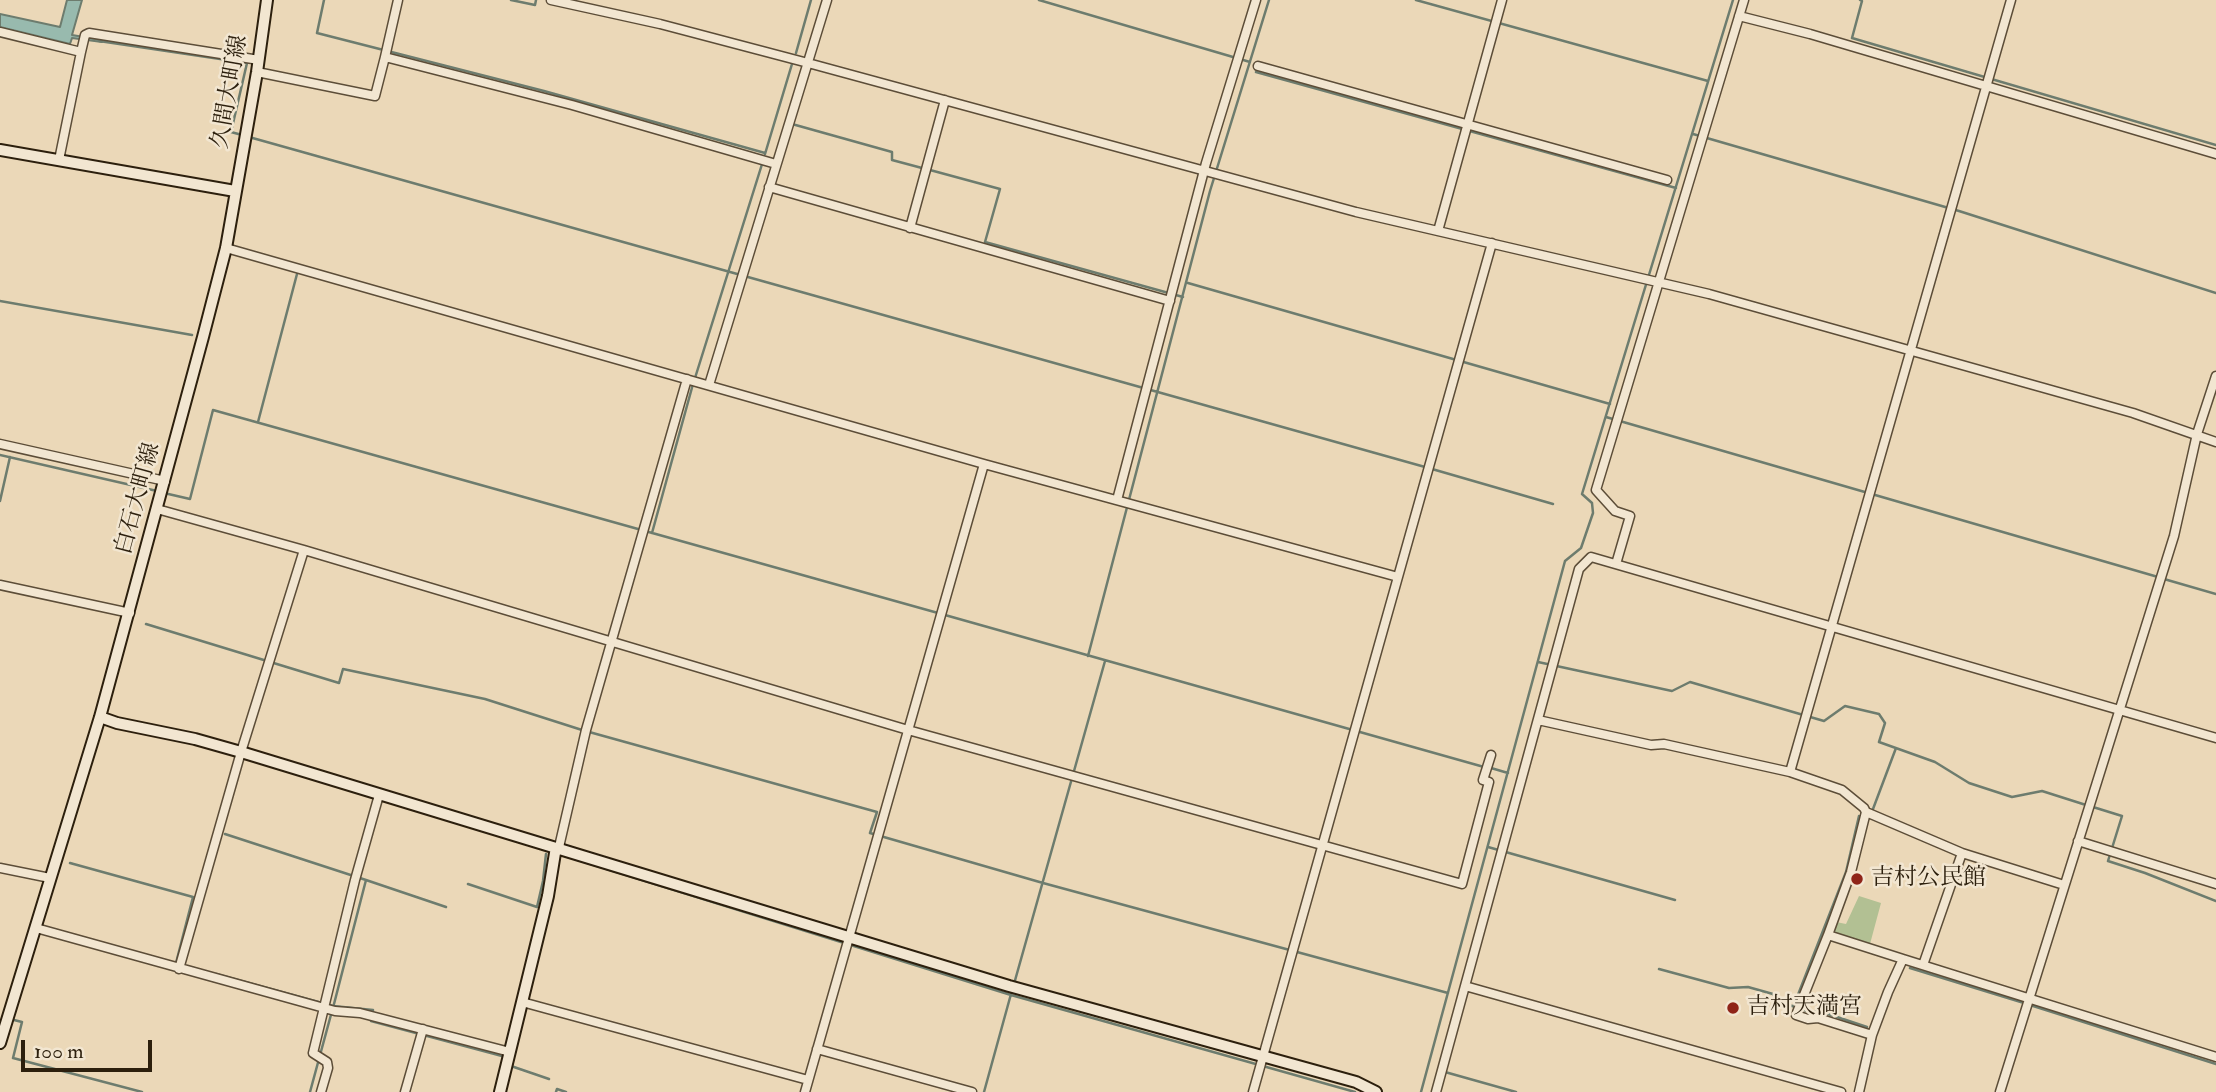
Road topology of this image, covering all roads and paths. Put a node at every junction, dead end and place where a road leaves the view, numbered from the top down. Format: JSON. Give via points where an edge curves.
{"nodes":[{"id":1,"x":267,"y":0,"type":"edge"},
{"id":2,"x":398,"y":0,"type":"edge"},
{"id":3,"x":551,"y":0,"type":"edge"},
{"id":4,"x":827,"y":0,"type":"edge"},
{"id":5,"x":1256,"y":0,"type":"edge"},
{"id":6,"x":1502,"y":0,"type":"edge"},
{"id":7,"x":1744,"y":0,"type":"edge"},
{"id":8,"x":2011,"y":0,"type":"edge"},
{"id":9,"x":1739,"y":16,"type":"junction"},
{"id":10,"x":0,"y":32,"type":"edge"},
{"id":11,"x":81,"y":51,"type":"junction"},
{"id":12,"x":385,"y":52,"type":"junction"},
{"id":13,"x":808,"y":63,"type":"junction"},
{"id":14,"x":258,"y":66,"type":"junction"},
{"id":15,"x":1258,"y":66,"type":"dead end"},
{"id":16,"x":1988,"y":81,"type":"junction"},
{"id":17,"x":945,"y":100,"type":"junction"},
{"id":18,"x":1466,"y":128,"type":"junction"},
{"id":19,"x":0,"y":150,"type":"edge"},
{"id":20,"x":2216,"y":154,"type":"edge"},
{"id":21,"x":59,"y":160,"type":"junction"},
{"id":22,"x":776,"y":164,"type":"junction"},
{"id":23,"x":1212,"y":173,"type":"junction"},
{"id":24,"x":1667,"y":180,"type":"dead end"},
{"id":25,"x":769,"y":187,"type":"junction"},
{"id":26,"x":235,"y":191,"type":"junction"},
{"id":27,"x":910,"y":228,"type":"junction"},
{"id":28,"x":1438,"y":231,"type":"junction"},
{"id":29,"x":1492,"y":243,"type":"junction"},
{"id":30,"x":226,"y":248,"type":"junction"},
{"id":31,"x":1653,"y":280,"type":"junction"},
{"id":32,"x":1171,"y":296,"type":"junction"},
{"id":33,"x":1911,"y":350,"type":"junction"},
{"id":34,"x":2216,"y":376,"type":"edge"},
{"id":35,"x":692,"y":380,"type":"junction"},
{"id":36,"x":709,"y":385,"type":"junction"},
{"id":37,"x":2197,"y":435,"type":"junction"},
{"id":38,"x":2216,"y":442,"type":"edge"},
{"id":39,"x":0,"y":444,"type":"edge"},
{"id":40,"x":985,"y":464,"type":"junction"},
{"id":41,"x":163,"y":488,"type":"junction"},
{"id":42,"x":1124,"y":502,"type":"junction"},
{"id":43,"x":158,"y":509,"type":"junction"},
{"id":44,"x":304,"y":550,"type":"junction"},
{"id":45,"x":1616,"y":564,"type":"junction"},
{"id":46,"x":1398,"y":577,"type":"junction"},
{"id":47,"x":0,"y":585,"type":"edge"},
{"id":48,"x":130,"y":613,"type":"junction"},
{"id":49,"x":1832,"y":626,"type":"junction"},
{"id":50,"x":611,"y":642,"type":"junction"},
{"id":51,"x":2118,"y":710,"type":"junction"},
{"id":52,"x":100,"y":717,"type":"junction"},
{"id":53,"x":1538,"y":720,"type":"junction"},
{"id":54,"x":908,"y":730,"type":"junction"},
{"id":55,"x":2216,"y":738,"type":"edge"},
{"id":56,"x":241,"y":752,"type":"junction"},
{"id":57,"x":1488,"y":762,"type":"dead end"},
{"id":58,"x":1790,"y":772,"type":"junction"},
{"id":59,"x":379,"y":795,"type":"junction"},
{"id":60,"x":1866,"y":812,"type":"junction"},
{"id":61,"x":2078,"y":841,"type":"junction"},
{"id":62,"x":1323,"y":845,"type":"junction"},
{"id":63,"x":559,"y":848,"type":"junction"},
{"id":64,"x":1962,"y":853,"type":"junction"},
{"id":65,"x":0,"y":868,"type":"edge"},
{"id":66,"x":50,"y":878,"type":"junction"},
{"id":67,"x":2216,"y":884,"type":"edge"},
{"id":68,"x":2064,"y":885,"type":"junction"},
{"id":69,"x":36,"y":928,"type":"junction"},
{"id":70,"x":1828,"y":935,"type":"junction"},
{"id":71,"x":847,"y":941,"type":"junction"},
{"id":72,"x":1903,"y":959,"type":"junction"},
{"id":73,"x":1923,"y":965,"type":"junction"},
{"id":74,"x":180,"y":966,"type":"junction"},
{"id":75,"x":1465,"y":986,"type":"junction"},
{"id":76,"x":522,"y":1002,"type":"junction"},
{"id":77,"x":2027,"y":1002,"type":"junction"},
{"id":78,"x":330,"y":1009,"type":"junction"},
{"id":79,"x":422,"y":1033,"type":"junction"},
{"id":80,"x":1872,"y":1035,"type":"junction"},
{"id":81,"x":0,"y":1043,"type":"edge"},
{"id":82,"x":817,"y":1049,"type":"junction"},
{"id":83,"x":2216,"y":1057,"type":"edge"},
{"id":84,"x":508,"y":1059,"type":"junction"},
{"id":85,"x":1261,"y":1063,"type":"junction"},
{"id":86,"x":808,"y":1080,"type":"junction"},
{"id":87,"x":321,"y":1092,"type":"edge"},
{"id":88,"x":405,"y":1092,"type":"edge"},
{"id":89,"x":500,"y":1092,"type":"edge"},
{"id":90,"x":805,"y":1092,"type":"edge"},
{"id":91,"x":972,"y":1092,"type":"edge"},
{"id":92,"x":1253,"y":1092,"type":"edge"},
{"id":93,"x":1376,"y":1092,"type":"edge"},
{"id":94,"x":1436,"y":1092,"type":"edge"},
{"id":95,"x":1841,"y":1092,"type":"edge"},
{"id":96,"x":1858,"y":1092,"type":"edge"},
{"id":97,"x":2000,"y":1092,"type":"edge"}],
"edges":[{"from":1,"to":14,"type":"street","name":"久間大町線"},
{"from":2,"to":12,"type":"street"},
{"from":3,"to":13,"type":"street"},
{"from":4,"to":13,"type":"street"},
{"from":5,"to":23,"type":"street"},
{"from":6,"to":18,"type":"street"},
{"from":7,"to":9,"type":"street"},
{"from":8,"to":16,"type":"street"},
{"from":9,"to":16,"type":"street"},
{"from":9,"to":31,"type":"street","via":[[1704,136]]},
{"from":10,"to":11,"type":"street"},
{"from":11,"to":14,"type":"street","via":[[89,33]]},
{"from":11,"to":21,"type":"street"},
{"from":12,"to":14,"type":"street","via":[[375,96]]},
{"from":12,"to":22,"type":"street"},
{"from":13,"to":17,"type":"street"},
{"from":13,"to":22,"type":"street"},
{"from":14,"to":26,"type":"street","name":"久間大町線"},
{"from":15,"to":18,"type":"street"},
{"from":16,"to":20,"type":"street"},
{"from":16,"to":33,"type":"street"},
{"from":17,"to":23,"type":"street"},
{"from":17,"to":27,"type":"street"},
{"from":18,"to":24,"type":"street"},
{"from":18,"to":28,"type":"street"},
{"from":19,"to":21,"type":"street"},
{"from":21,"to":26,"type":"street"},
{"from":22,"to":25,"type":"street"},
{"from":23,"to":28,"type":"street"},
{"from":23,"to":32,"type":"street"},
{"from":25,"to":27,"type":"street"},
{"from":25,"to":36,"type":"street"},
{"from":26,"to":30,"type":"street","name":"白石大町線"},
{"from":27,"to":32,"type":"street"},
{"from":28,"to":29,"type":"street"},
{"from":29,"to":31,"type":"street"},
{"from":29,"to":46,"type":"street"},
{"from":30,"to":35,"type":"street"},
{"from":30,"to":41,"type":"street","name":"白石大町線"},
{"from":31,"to":33,"type":"street"},
{"from":31,"to":45,"type":"street","via":[[1596,490],[1615,511],[1630,516]]},
{"from":32,"to":42,"type":"street"},
{"from":33,"to":37,"type":"street"},
{"from":33,"to":49,"type":"street"},
{"from":34,"to":37,"type":"street"},
{"from":35,"to":36,"type":"street"},
{"from":35,"to":50,"type":"street"},
{"from":36,"to":40,"type":"street"},
{"from":37,"to":38,"type":"street"},
{"from":37,"to":51,"type":"street","via":[[2175,536]]},
{"from":39,"to":41,"type":"street"},
{"from":40,"to":42,"type":"street"},
{"from":40,"to":54,"type":"street"},
{"from":41,"to":43,"type":"street","name":"白石大町線"},
{"from":42,"to":46,"type":"street"},
{"from":43,"to":44,"type":"street"},
{"from":43,"to":48,"type":"street","name":"白石大町線"},
{"from":44,"to":50,"type":"street"},
{"from":44,"to":56,"type":"street"},
{"from":45,"to":49,"type":"street"},
{"from":45,"to":53,"type":"street","via":[[1591,557],[1579,569]]},
{"from":46,"to":62,"type":"street"},
{"from":47,"to":48,"type":"street"},
{"from":48,"to":52,"type":"street","name":"白石大町線"},
{"from":49,"to":51,"type":"street"},
{"from":49,"to":58,"type":"street"},
{"from":50,"to":54,"type":"street"},
{"from":50,"to":63,"type":"street"},
{"from":51,"to":55,"type":"street"},
{"from":51,"to":61,"type":"street"},
{"from":52,"to":56,"type":"street"},
{"from":52,"to":66,"type":"street","name":"白石大町線"},
{"from":53,"to":58,"type":"street"},
{"from":53,"to":75,"type":"street"},
{"from":54,"to":62,"type":"street"},
{"from":54,"to":71,"type":"street"},
{"from":56,"to":59,"type":"street"},
{"from":56,"to":74,"type":"street"},
{"from":57,"to":62,"type":"street","via":[[1483,780],[1489,782],[1462,884]]},
{"from":58,"to":60,"type":"street","via":[[1842,790]]},
{"from":59,"to":63,"type":"street"},
{"from":59,"to":78,"type":"street","via":[[355,880]]},
{"from":60,"to":64,"type":"street"},
{"from":60,"to":70,"type":"street"},
{"from":61,"to":67,"type":"street"},
{"from":61,"to":68,"type":"street"},
{"from":62,"to":85,"type":"street"},
{"from":63,"to":71,"type":"street"},
{"from":63,"to":76,"type":"street"},
{"from":64,"to":68,"type":"street"},
{"from":64,"to":73,"type":"street"},
{"from":65,"to":66,"type":"street"},
{"from":66,"to":69,"type":"street","name":"白石大町線"},
{"from":68,"to":77,"type":"street"},
{"from":69,"to":74,"type":"street"},
{"from":69,"to":81,"type":"street","name":"白石大町線"},
{"from":70,"to":72,"type":"street"},
{"from":70,"to":80,"type":"street","via":[[1796,1016]]},
{"from":71,"to":82,"type":"street"},
{"from":71,"to":85,"type":"street"},
{"from":72,"to":73,"type":"street"},
{"from":72,"to":80,"type":"street"},
{"from":73,"to":77,"type":"street"},
{"from":74,"to":78,"type":"street"},
{"from":75,"to":94,"type":"street"},
{"from":75,"to":95,"type":"street"},
{"from":76,"to":84,"type":"street"},
{"from":76,"to":86,"type":"street"},
{"from":77,"to":83,"type":"street"},
{"from":77,"to":97,"type":"street"},
{"from":78,"to":79,"type":"street","via":[[372,1016]]},
{"from":78,"to":87,"type":"street","via":[[313,1053],[327,1062]]},
{"from":79,"to":84,"type":"street"},
{"from":79,"to":88,"type":"street"},
{"from":80,"to":96,"type":"street"},
{"from":82,"to":86,"type":"street"},
{"from":82,"to":91,"type":"street"},
{"from":84,"to":89,"type":"street"},
{"from":85,"to":92,"type":"street"},
{"from":85,"to":93,"type":"street","via":[[1356,1082]]},
{"from":86,"to":90,"type":"street"}]}
